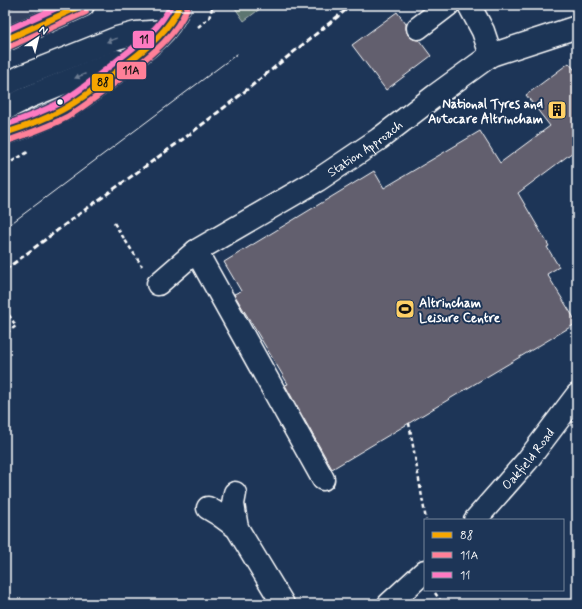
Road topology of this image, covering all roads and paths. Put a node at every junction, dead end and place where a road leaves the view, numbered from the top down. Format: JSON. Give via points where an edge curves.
{"nodes":[{"id":1,"x":15,"y":5,"type":"edge"},
{"id":2,"x":83,"y":5,"type":"edge"},
{"id":3,"x":180,"y":5,"type":"edge"},
{"id":4,"x":448,"y":5,"type":"edge"},
{"id":5,"x":469,"y":5,"type":"edge"},
{"id":6,"x":5,"y":9,"type":"edge"},
{"id":7,"x":577,"y":27,"type":"edge"},
{"id":8,"x":418,"y":28,"type":"dead end"},
{"id":9,"x":164,"y":31,"type":"junction"},
{"id":10,"x":5,"y":40,"type":"edge"},
{"id":11,"x":143,"y":51,"type":"junction"},
{"id":12,"x":491,"y":55,"type":"junction"},
{"id":13,"x":5,"y":85,"type":"edge"},
{"id":14,"x":5,"y":109,"type":"edge"},
{"id":15,"x":5,"y":133,"type":"edge"},
{"id":16,"x":114,"y":223,"type":"dead end"},
{"id":17,"x":196,"y":251,"type":"junction"},
{"id":18,"x":143,"y":267,"type":"dead end"},
{"id":19,"x":158,"y":284,"type":"dead end"},
{"id":20,"x":5,"y":309,"type":"edge"},
{"id":21,"x":5,"y":334,"type":"edge"},
{"id":22,"x":577,"y":395,"type":"edge"},
{"id":23,"x":409,"y":423,"type":"dead end"},
{"id":24,"x":323,"y":479,"type":"dead end"},
{"id":25,"x":235,"y":493,"type":"dead end"},
{"id":26,"x":208,"y":508,"type":"dead end"},
{"id":27,"x":426,"y":519,"type":"edge"},
{"id":28,"x":476,"y":519,"type":"edge"},
{"id":29,"x":236,"y":528,"type":"junction"},
{"id":30,"x":424,"y":572,"type":"edge"},
{"id":31,"x":436,"y":595,"type":"dead end"},
{"id":32,"x":283,"y":604,"type":"edge"},
{"id":33,"x":390,"y":604,"type":"edge"},
{"id":34,"x":443,"y":604,"type":"edge"}],
"edges":[{"from":1,"to":6,"type":"path"},
{"from":2,"to":10,"type":"main road"},
{"from":3,"to":9,"type":"main road"},
{"from":4,"to":8,"type":"main road"},
{"from":5,"to":12,"type":"main road","via":[[483,31]]},
{"from":7,"to":12,"type":"main road","name":"Station Approach"},
{"from":9,"to":11,"type":"main road"},
{"from":9,"to":13,"type":"main road","one_way":true,"via":[[136,33],[117,38]]},
{"from":11,"to":14,"type":"main road","one_way":true},
{"from":11,"to":15,"type":"main road","via":[[62,110]]},
{"from":12,"to":17,"type":"main road","name":"Station Approach","via":[[379,139],[318,180]]},
{"from":16,"to":18,"type":"path"},
{"from":17,"to":19,"type":"main road","name":"Station Approach"},
{"from":17,"to":24,"type":"main road"},
{"from":20,"to":21,"type":"path","via":[[16,326]]},
{"from":22,"to":28,"type":"main road","name":"Oakfield Road","via":[[527,461]]},
{"from":23,"to":27,"type":"path"},
{"from":25,"to":29,"type":"main road","via":[[233,504]]},
{"from":26,"to":29,"type":"main road"},
{"from":29,"to":32,"type":"main road"},
{"from":30,"to":33,"type":"main road"},
{"from":31,"to":34,"type":"path"}]}
